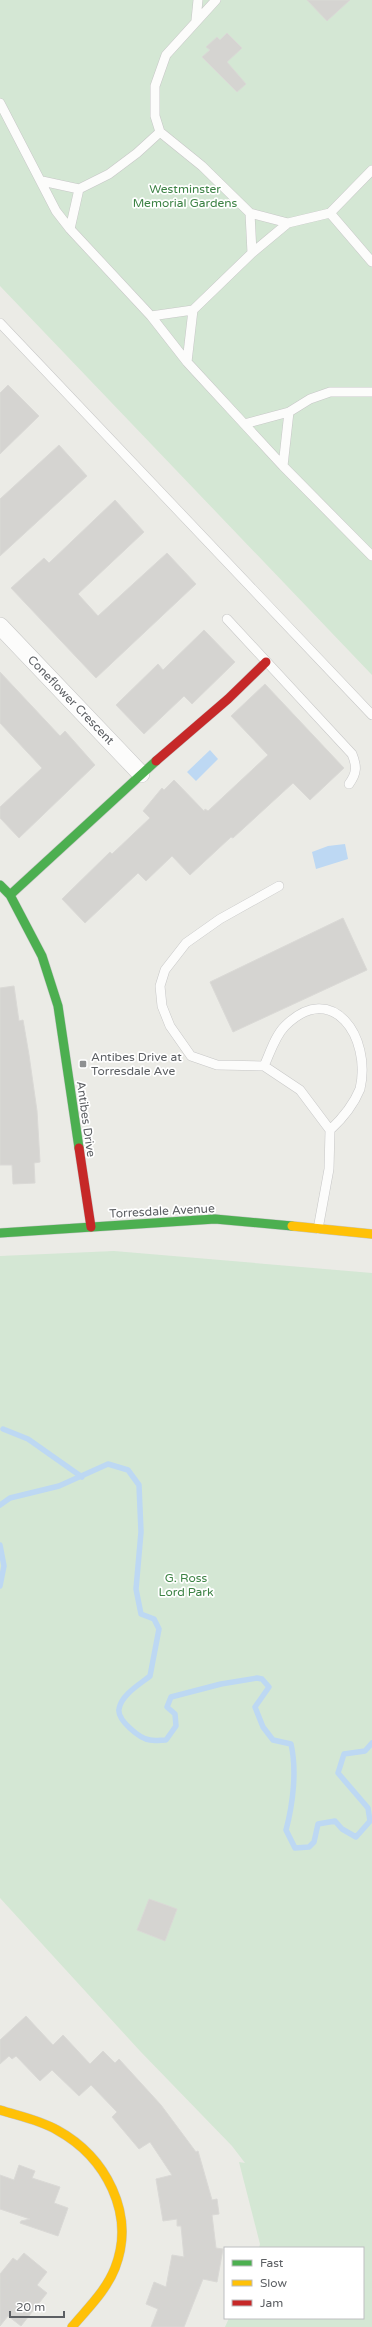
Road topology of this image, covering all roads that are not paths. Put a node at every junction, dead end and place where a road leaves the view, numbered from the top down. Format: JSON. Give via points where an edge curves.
{"nodes":[{"id":1,"x":198,"y":0,"type":"edge"},
{"id":2,"x":216,"y":0,"type":"edge"},
{"id":3,"x":196,"y":20,"type":"junction"},
{"id":4,"x":0,"y":103,"type":"edge"},
{"id":5,"x":160,"y":132,"type":"junction"},
{"id":6,"x":372,"y":170,"type":"edge"},
{"id":7,"x":42,"y":181,"type":"junction"},
{"id":8,"x":79,"y":189,"type":"junction"},
{"id":9,"x":250,"y":213,"type":"junction"},
{"id":10,"x":330,"y":213,"type":"junction"},
{"id":11,"x":288,"y":222,"type":"junction"},
{"id":12,"x":70,"y":229,"type":"junction"},
{"id":13,"x":252,"y":253,"type":"junction"},
{"id":14,"x":372,"y":262,"type":"edge"},
{"id":15,"x":193,"y":310,"type":"junction"},
{"id":16,"x":151,"y":316,"type":"junction"},
{"id":17,"x":0,"y":323,"type":"edge"},
{"id":18,"x":187,"y":362,"type":"junction"},
{"id":19,"x":372,"y":392,"type":"edge"},
{"id":20,"x":289,"y":412,"type":"junction"},
{"id":21,"x":244,"y":424,"type":"junction"},
{"id":22,"x":283,"y":466,"type":"junction"},
{"id":23,"x":372,"y":556,"type":"edge"},
{"id":24,"x":227,"y":619,"type":"dead end"},
{"id":25,"x":0,"y":626,"type":"edge"},
{"id":26,"x":266,"y":662,"type":"junction"},
{"id":27,"x":372,"y":715,"type":"edge"},
{"id":28,"x":141,"y":774,"type":"junction"},
{"id":29,"x":349,"y":784,"type":"dead end"},
{"id":30,"x":0,"y":885,"type":"edge"},
{"id":31,"x":279,"y":886,"type":"dead end"},
{"id":32,"x":10,"y":895,"type":"junction"},
{"id":33,"x":264,"y":1066,"type":"junction"},
{"id":34,"x":330,"y":1130,"type":"junction"},
{"id":35,"x":91,"y":1227,"type":"junction"},
{"id":36,"x":318,"y":1230,"type":"junction"},
{"id":37,"x":0,"y":1233,"type":"edge"},
{"id":38,"x":372,"y":1234,"type":"edge"},
{"id":39,"x":0,"y":2110,"type":"edge"},
{"id":40,"x":72,"y":2327,"type":"edge"}],
"edges":[{"from":1,"to":3,"type":"lane"},
{"from":2,"to":3,"type":"lane"},
{"from":3,"to":5,"type":"lane","via":[[166,55],[155,86],[155,116]]},
{"from":4,"to":7,"type":"lane"},
{"from":5,"to":8,"type":"lane","via":[[138,154],[109,174]]},
{"from":5,"to":9,"type":"lane","via":[[202,166]]},
{"from":6,"to":10,"type":"lane"},
{"from":7,"to":8,"type":"lane"},
{"from":7,"to":12,"type":"lane","via":[[56,211]]},
{"from":8,"to":12,"type":"lane"},
{"from":9,"to":11,"type":"lane"},
{"from":9,"to":13,"type":"lane"},
{"from":10,"to":11,"type":"lane"},
{"from":10,"to":14,"type":"lane"},
{"from":11,"to":13,"type":"lane"},
{"from":12,"to":16,"type":"lane"},
{"from":13,"to":15,"type":"lane"},
{"from":15,"to":16,"type":"lane"},
{"from":15,"to":18,"type":"lane"},
{"from":16,"to":18,"type":"lane"},
{"from":17,"to":27,"type":"lane"},
{"from":18,"to":21,"type":"lane"},
{"from":19,"to":20,"type":"lane","via":[[330,392],[310,398]]},
{"from":20,"to":21,"type":"lane"},
{"from":20,"to":22,"type":"lane"},
{"from":21,"to":22,"type":"lane"},
{"from":22,"to":23,"type":"lane"},
{"from":24,"to":26,"type":"lane"},
{"from":25,"to":28,"type":"street","name":"Coneflower Crescent"},
{"from":26,"to":28,"type":"street","via":[[228,699]]},
{"from":26,"to":29,"type":"lane","via":[[352,754],[356,764],[355,776]]},
{"from":28,"to":32,"type":"street"},
{"from":30,"to":32,"type":"street","name":"Antibes Drive"},
{"from":31,"to":33,"type":"lane","via":[[220,919],[186,943],[165,970],[160,986],[162,1006],[170,1026],[191,1056],[217,1065]]},
{"from":32,"to":35,"type":"street","name":"Antibes Drive","via":[[42,956],[58,1006]]},
{"from":33,"to":34,"type":"lane","via":[[300,1090]]},
{"from":33,"to":34,"type":"lane","via":[[285,1026],[300,1015],[316,1008],[336,1012],[348,1018],[357,1029],[365,1049],[365,1069],[361,1088],[348,1113]]},
{"from":34,"to":36,"type":"lane","via":[[329,1169]]},
{"from":35,"to":36,"type":"street","name":"Torresdale Avenue","via":[[215,1219]]},
{"from":35,"to":37,"type":"street","name":"Torresdale Avenue"},
{"from":36,"to":38,"type":"street","name":"Torresdale Avenue"},
{"from":39,"to":40,"type":"street","via":[[42,2123],[79,2143],[103,2168],[118,2199],[124,2222],[123,2240],[115,2268],[100,2293]]}]}
